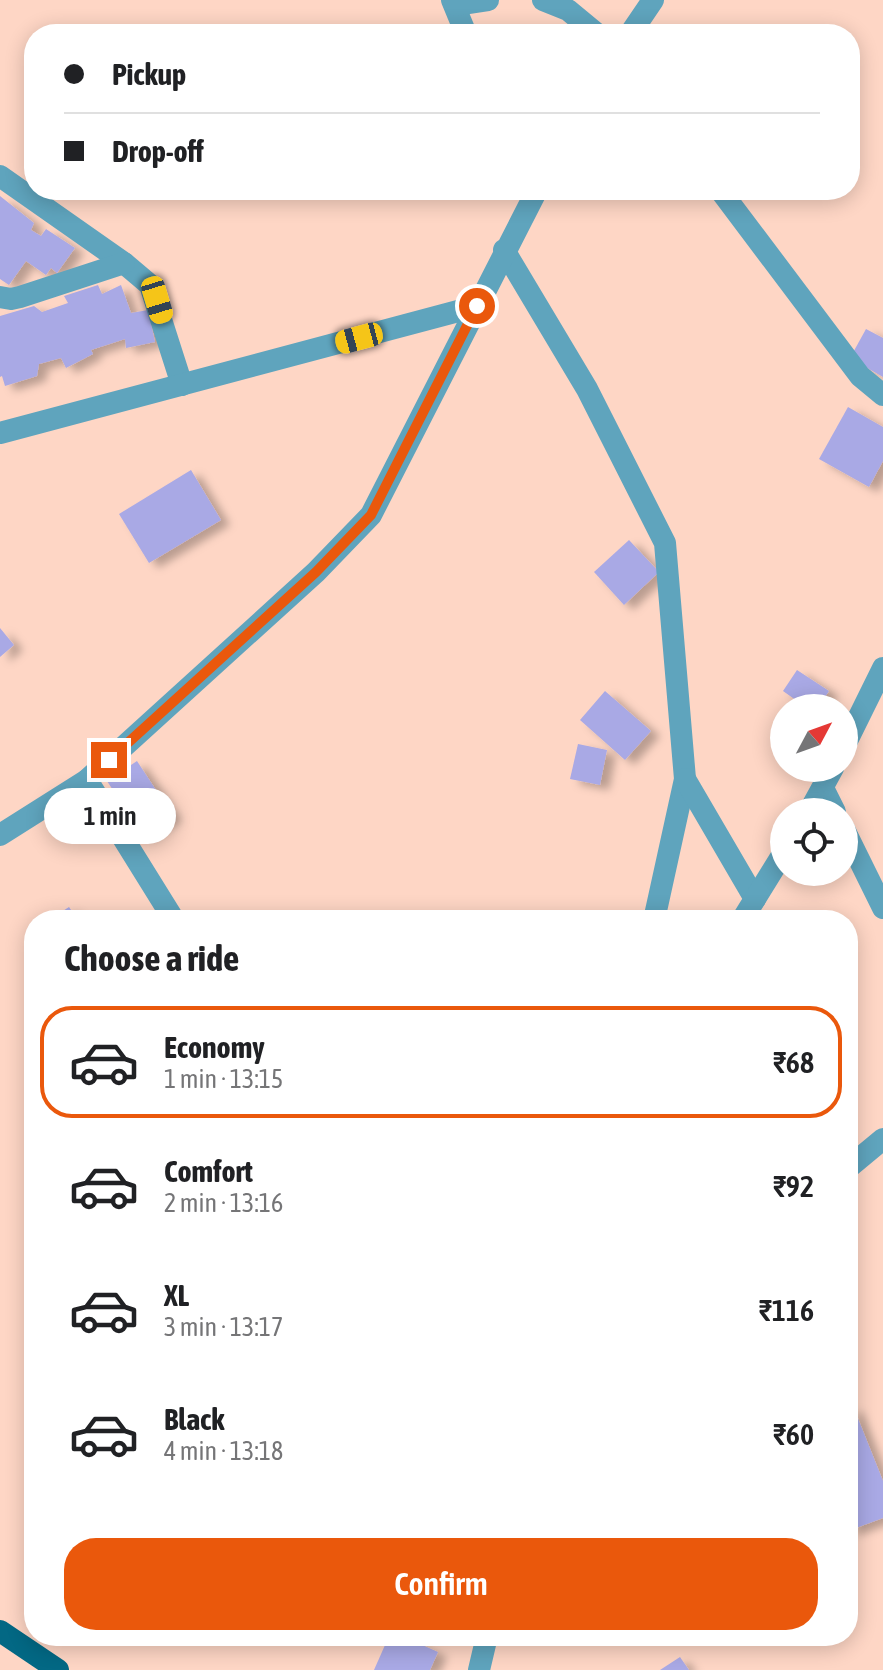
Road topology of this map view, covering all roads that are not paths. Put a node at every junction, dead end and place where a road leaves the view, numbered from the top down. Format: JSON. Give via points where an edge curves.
{"nodes":[{"id":1,"x":488,"y":0,"type":"edge"},
{"id":2,"x":543,"y":0,"type":"edge"},
{"id":3,"x":653,"y":0,"type":"edge"},
{"id":4,"x":454,"y":2,"type":"edge"},
{"id":5,"x":462,"y":24,"type":"edge"},
{"id":6,"x":585,"y":24,"type":"edge"},
{"id":7,"x":637,"y":24,"type":"edge"},
{"id":8,"x":0,"y":176,"type":"edge"},
{"id":9,"x":24,"y":193,"type":"edge"},
{"id":10,"x":34,"y":200,"type":"edge"},
{"id":11,"x":528,"y":200,"type":"edge"},
{"id":12,"x":728,"y":200,"type":"edge"},
{"id":13,"x":504,"y":250,"type":"junction"},
{"id":14,"x":124,"y":263,"type":"junction"},
{"id":15,"x":0,"y":297,"type":"edge"},
{"id":16,"x":477,"y":306,"type":"junction"},
{"id":17,"x":182,"y":385,"type":"junction"},
{"id":18,"x":883,"y":395,"type":"edge"},
{"id":19,"x":0,"y":433,"type":"edge"},
{"id":20,"x":883,"y":668,"type":"edge"},
{"id":21,"x":858,"y":719,"type":"edge"},
{"id":22,"x":685,"y":779,"type":"junction"},
{"id":23,"x":87,"y":780,"type":"junction"},
{"id":24,"x":0,"y":835,"type":"edge"},
{"id":25,"x":858,"y":857,"type":"edge"},
{"id":26,"x":770,"y":875,"type":"edge"},
{"id":27,"x":755,"y":899,"type":"junction"},
{"id":28,"x":883,"y":908,"type":"edge"},
{"id":29,"x":168,"y":910,"type":"edge"},
{"id":30,"x":656,"y":910,"type":"edge"},
{"id":31,"x":748,"y":910,"type":"edge"},
{"id":32,"x":883,"y":1139,"type":"edge"},
{"id":33,"x":858,"y":1160,"type":"edge"},
{"id":34,"x":0,"y":1631,"type":"edge"},
{"id":35,"x":485,"y":1646,"type":"edge"},
{"id":36,"x":58,"y":1670,"type":"edge"},
{"id":37,"x":479,"y":1670,"type":"edge"}],
"edges":[{"from":1,"to":4,"type":"street"},
{"from":2,"to":6,"type":"street"},
{"from":3,"to":7,"type":"street"},
{"from":4,"to":5,"type":"street"},
{"from":8,"to":9,"type":"street"},
{"from":10,"to":14,"type":"street"},
{"from":11,"to":13,"type":"street"},
{"from":12,"to":18,"type":"street","via":[[860,376]]},
{"from":13,"to":16,"type":"street"},
{"from":13,"to":22,"type":"street","via":[[587,389],[665,543]]},
{"from":14,"to":15,"type":"street","via":[[20,297]]},
{"from":14,"to":17,"type":"street","via":[[150,285]]},
{"from":16,"to":17,"type":"street"},
{"from":16,"to":23,"type":"street","via":[[371,515],[316,572]]},
{"from":17,"to":19,"type":"street"},
{"from":20,"to":21,"type":"street"},
{"from":22,"to":27,"type":"street"},
{"from":22,"to":30,"type":"street"},
{"from":23,"to":24,"type":"street"},
{"from":23,"to":29,"type":"street"},
{"from":25,"to":28,"type":"street"},
{"from":26,"to":27,"type":"street"},
{"from":27,"to":31,"type":"street"},
{"from":32,"to":33,"type":"street"},
{"from":34,"to":36,"type":"main road"},
{"from":35,"to":37,"type":"street"}]}
